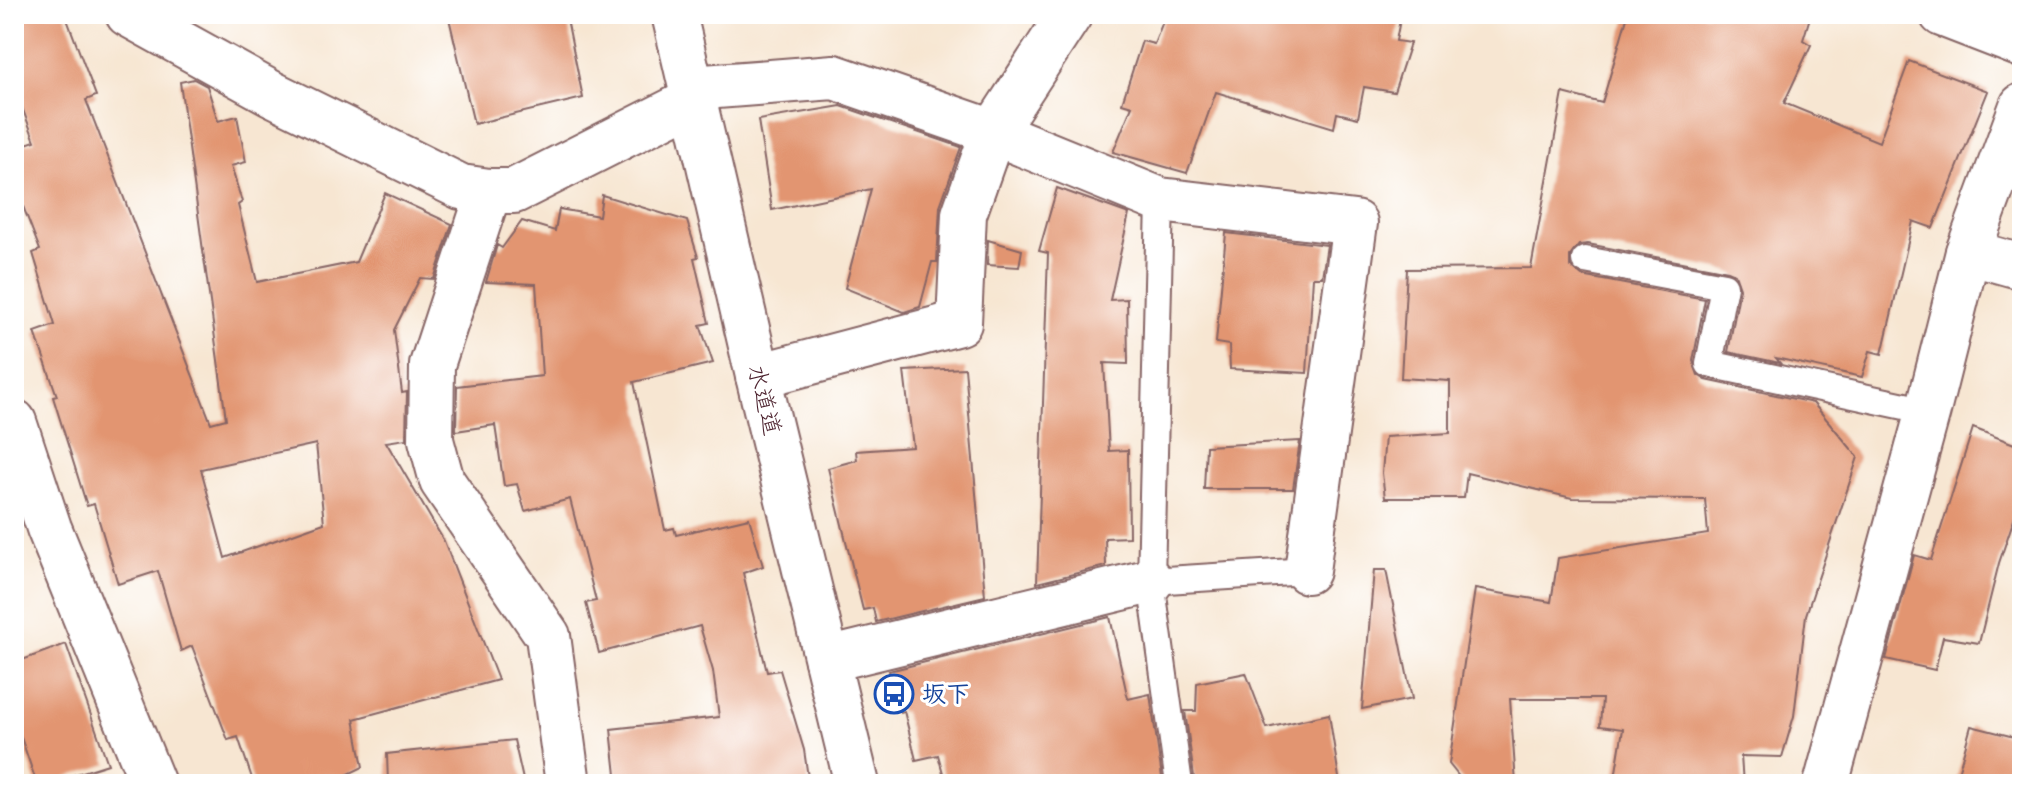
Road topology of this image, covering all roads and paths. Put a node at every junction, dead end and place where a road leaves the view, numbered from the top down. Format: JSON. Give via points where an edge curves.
{"nodes":[{"id":1,"x":128,"y":14,"type":"edge"},
{"id":2,"x":674,"y":14,"type":"edge"},
{"id":3,"x":1070,"y":14,"type":"edge"},
{"id":4,"x":1942,"y":14,"type":"edge"},
{"id":5,"x":2022,"y":45,"type":"edge"},
{"id":6,"x":693,"y":94,"type":"junction"},
{"id":7,"x":2022,"y":106,"type":"edge"},
{"id":8,"x":993,"y":132,"type":"junction"},
{"id":9,"x":489,"y":191,"type":"junction"},
{"id":10,"x":1160,"y":200,"type":"junction"},
{"id":11,"x":1968,"y":252,"type":"junction"},
{"id":12,"x":1585,"y":260,"type":"dead end"},
{"id":13,"x":2022,"y":267,"type":"edge"},
{"id":14,"x":758,"y":376,"type":"junction"},
{"id":15,"x":1928,"y":411,"type":"junction"},
{"id":16,"x":14,"y":422,"type":"edge"},
{"id":17,"x":1307,"y":571,"type":"joint"},
{"id":18,"x":1151,"y":581,"type":"junction"},
{"id":19,"x":827,"y":660,"type":"junction"},
{"id":20,"x":153,"y":784,"type":"edge"},
{"id":21,"x":568,"y":784,"type":"edge"},
{"id":22,"x":857,"y":784,"type":"edge"},
{"id":23,"x":1179,"y":784,"type":"edge"},
{"id":24,"x":1826,"y":784,"type":"edge"}],
"edges":[{"from":1,"to":9,"type":"street","via":[[271,93],[461,187]]},
{"from":2,"to":6,"type":"street","name":"水道道"},
{"from":3,"to":8,"type":"street"},
{"from":4,"to":5,"type":"street"},
{"from":6,"to":8,"type":"street","via":[[834,77]]},
{"from":6,"to":9,"type":"street","via":[[514,191]]},
{"from":6,"to":14,"type":"street","name":"水道道"},
{"from":7,"to":11,"type":"street"},
{"from":8,"to":10,"type":"street"},
{"from":8,"to":14,"type":"street","via":[[964,214],[959,323]]},
{"from":9,"to":21,"type":"street","via":[[432,365],[431,440],[442,481],[548,636]]},
{"from":10,"to":17,"type":"street","via":[[1355,223]]},
{"from":10,"to":18,"type":"lane"},
{"from":11,"to":13,"type":"street"},
{"from":11,"to":15,"type":"street"},
{"from":12,"to":15,"type":"lane","via":[[1724,286],[1709,364]]},
{"from":14,"to":19,"type":"street","name":"水道道"},
{"from":15,"to":24,"type":"street"},
{"from":16,"to":20,"type":"street","via":[[49,528]]},
{"from":17,"to":18,"type":"lane"},
{"from":18,"to":19,"type":"street"},
{"from":18,"to":23,"type":"lane"},
{"from":19,"to":22,"type":"street","name":"水道道"}]}
